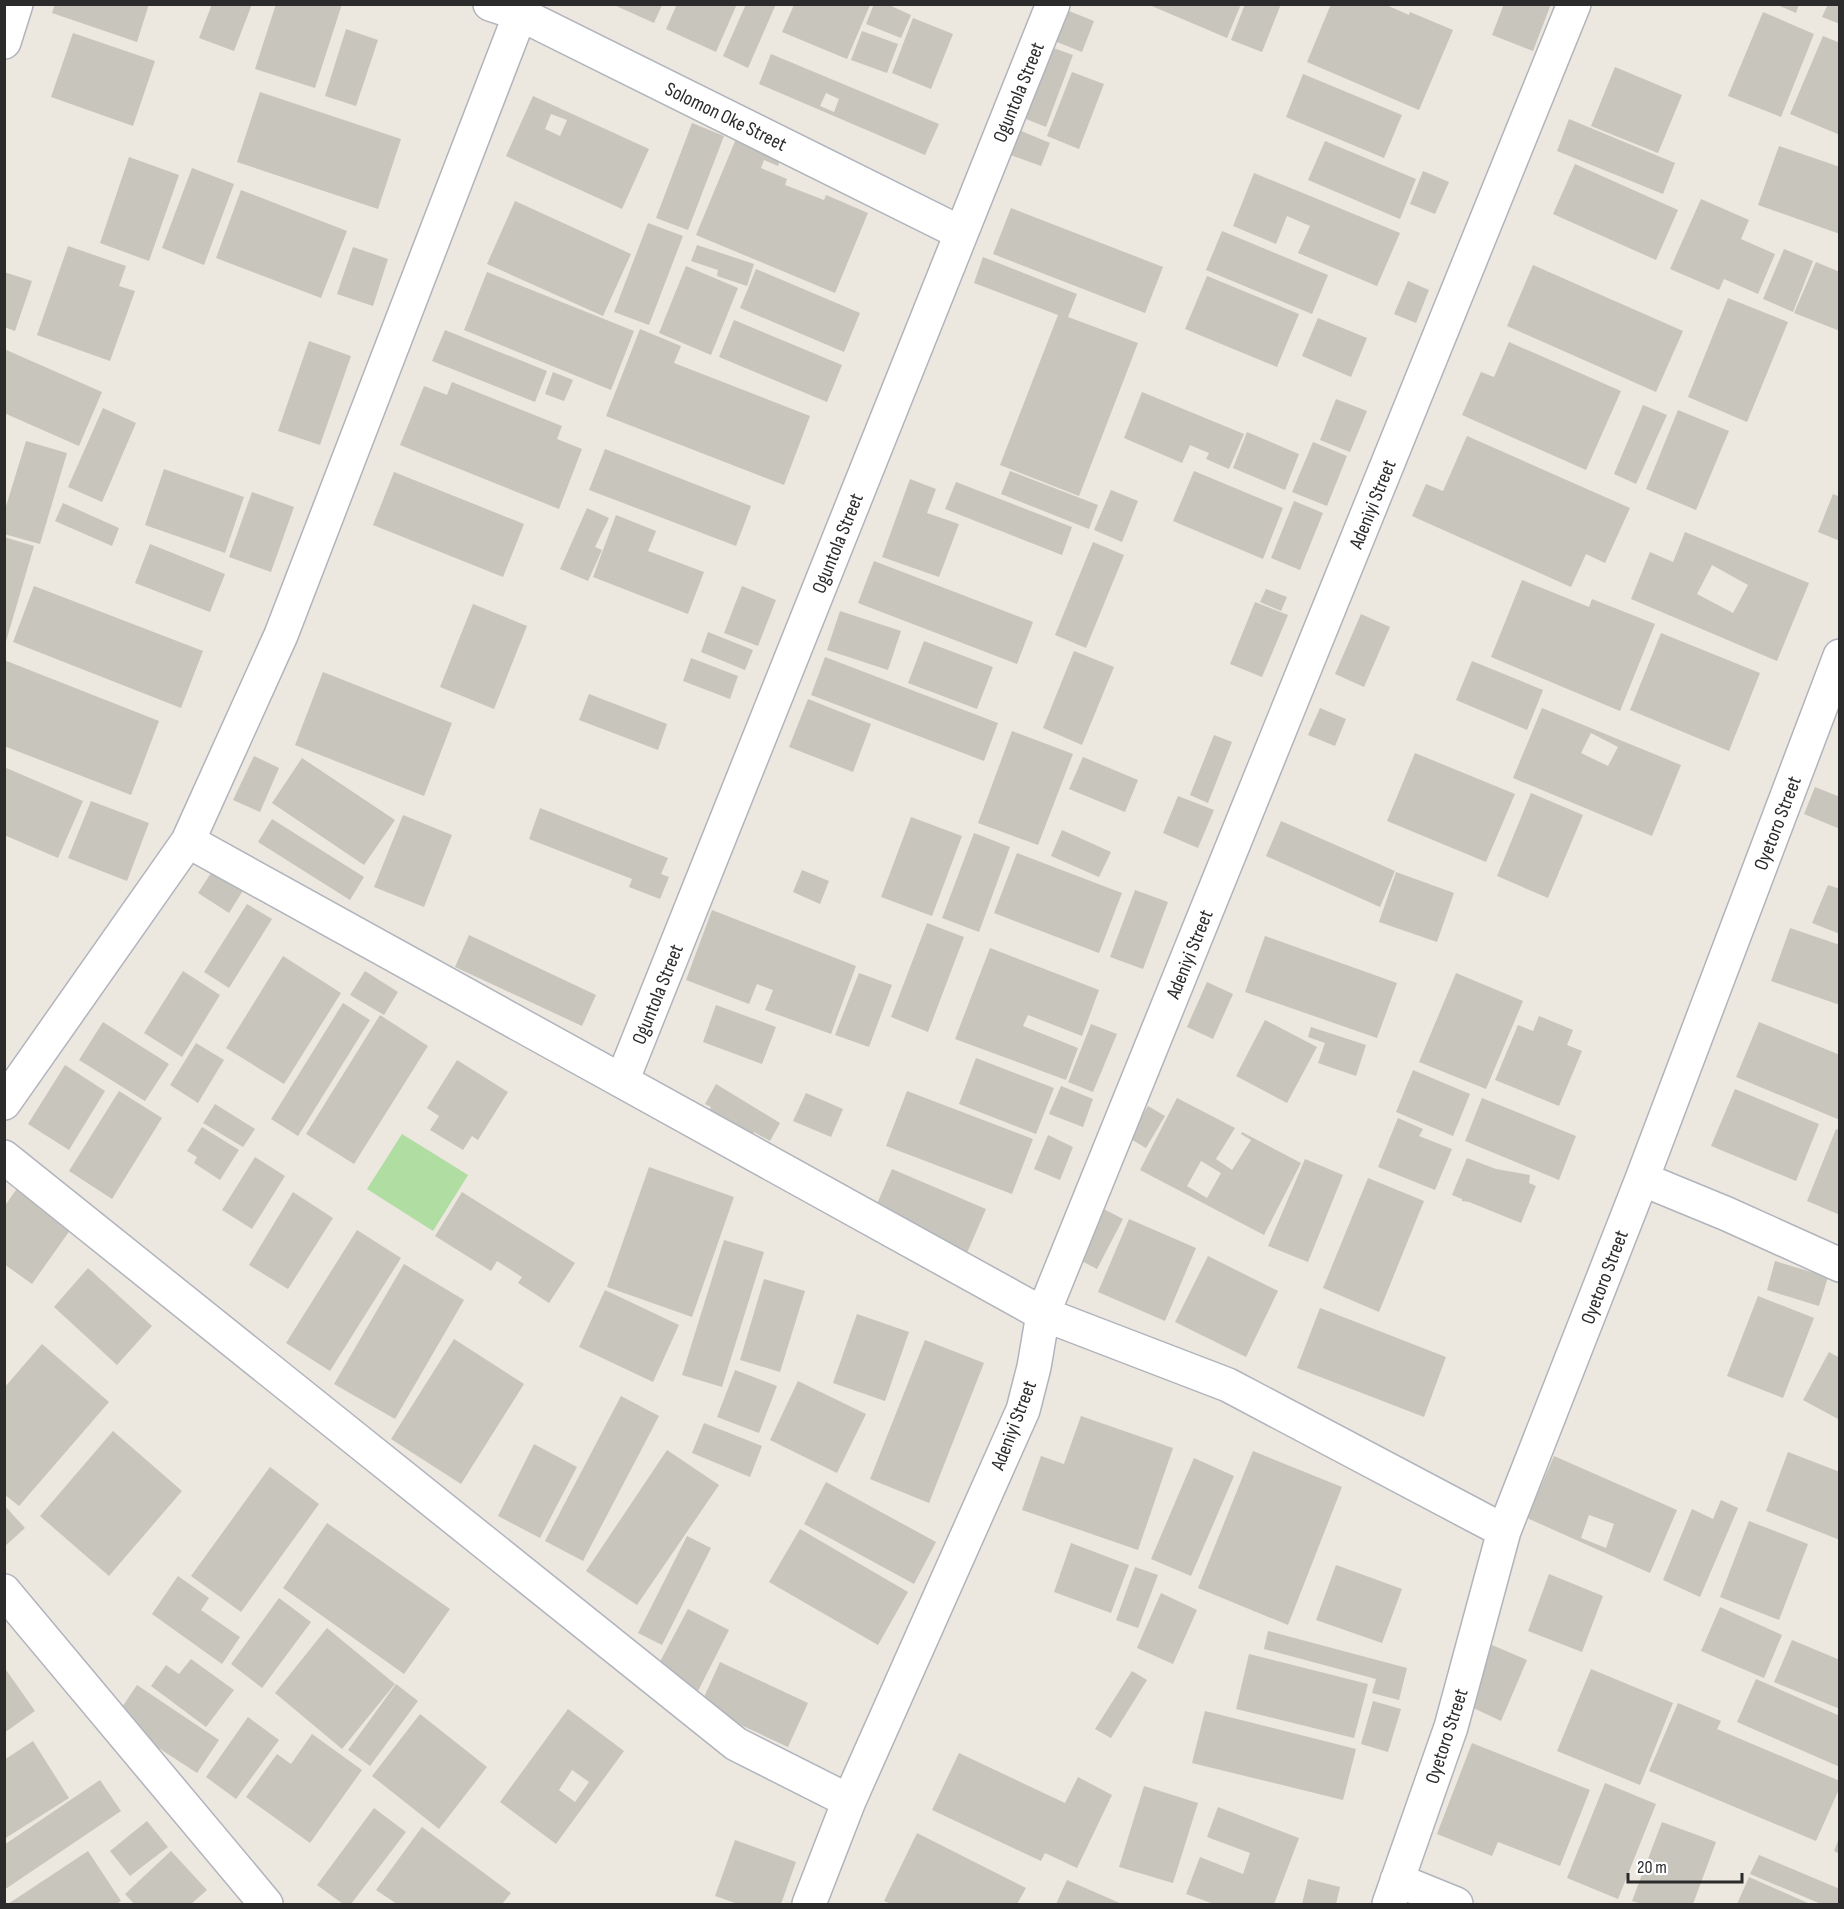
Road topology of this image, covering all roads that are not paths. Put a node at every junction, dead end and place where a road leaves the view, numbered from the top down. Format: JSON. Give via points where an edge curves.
{"nodes":[{"id":1,"x":16,"y":4,"type":"edge"},
{"id":2,"x":490,"y":4,"type":"edge"},
{"id":3,"x":1053,"y":4,"type":"edge"},
{"id":4,"x":1574,"y":4,"type":"edge"},
{"id":5,"x":522,"y":9,"type":"edge"},
{"id":6,"x":4,"y":42,"type":"edge"},
{"id":7,"x":961,"y":233,"type":"junction"},
{"id":8,"x":1839,"y":656,"type":"edge"},
{"id":9,"x":188,"y":841,"type":"junction"},
{"id":10,"x":622,"y":1081,"type":"junction"},
{"id":11,"x":4,"y":1103,"type":"edge"},
{"id":12,"x":4,"y":1157,"type":"edge"},
{"id":13,"x":1642,"y":1179,"type":"junction"},
{"id":14,"x":1839,"y":1265,"type":"edge"},
{"id":15,"x":1043,"y":1314,"type":"junction"},
{"id":16,"x":1504,"y":1531,"type":"junction"},
{"id":17,"x":4,"y":1592,"type":"edge"},
{"id":18,"x":849,"y":1801,"type":"junction"},
{"id":19,"x":1393,"y":1892,"type":"edge"},
{"id":20,"x":266,"y":1905,"type":"edge"},
{"id":21,"x":809,"y":1905,"type":"edge"},
{"id":22,"x":1456,"y":1905,"type":"edge"}],
"edges":[{"from":1,"to":6,"type":"street"},
{"from":2,"to":5,"type":"street","name":"Solomon Oke Street"},
{"from":3,"to":7,"type":"street","name":"Oguntola Street"},
{"from":4,"to":15,"type":"street","name":"Adeniyi Street"},
{"from":5,"to":7,"type":"street","name":"Solomon Oke Street"},
{"from":5,"to":9,"type":"street","via":[[281,635]]},
{"from":7,"to":10,"type":"street","name":"Oguntola Street"},
{"from":8,"to":13,"type":"street","name":"Oyetoro Street"},
{"from":9,"to":10,"type":"street"},
{"from":9,"to":11,"type":"street"},
{"from":10,"to":15,"type":"street"},
{"from":12,"to":18,"type":"street","via":[[736,1744]]},
{"from":13,"to":14,"type":"street"},
{"from":13,"to":16,"type":"street","name":"Oyetoro Street"},
{"from":15,"to":16,"type":"street","via":[[1227,1385]]},
{"from":15,"to":18,"type":"street","name":"Adeniyi Street","via":[[1023,1410]]},
{"from":16,"to":19,"type":"street","name":"Oyetoro Street","via":[[1451,1727]]},
{"from":17,"to":20,"type":"street"},
{"from":18,"to":21,"type":"street","name":"Adeniyi Street"},
{"from":19,"to":22,"type":"street"}]}
